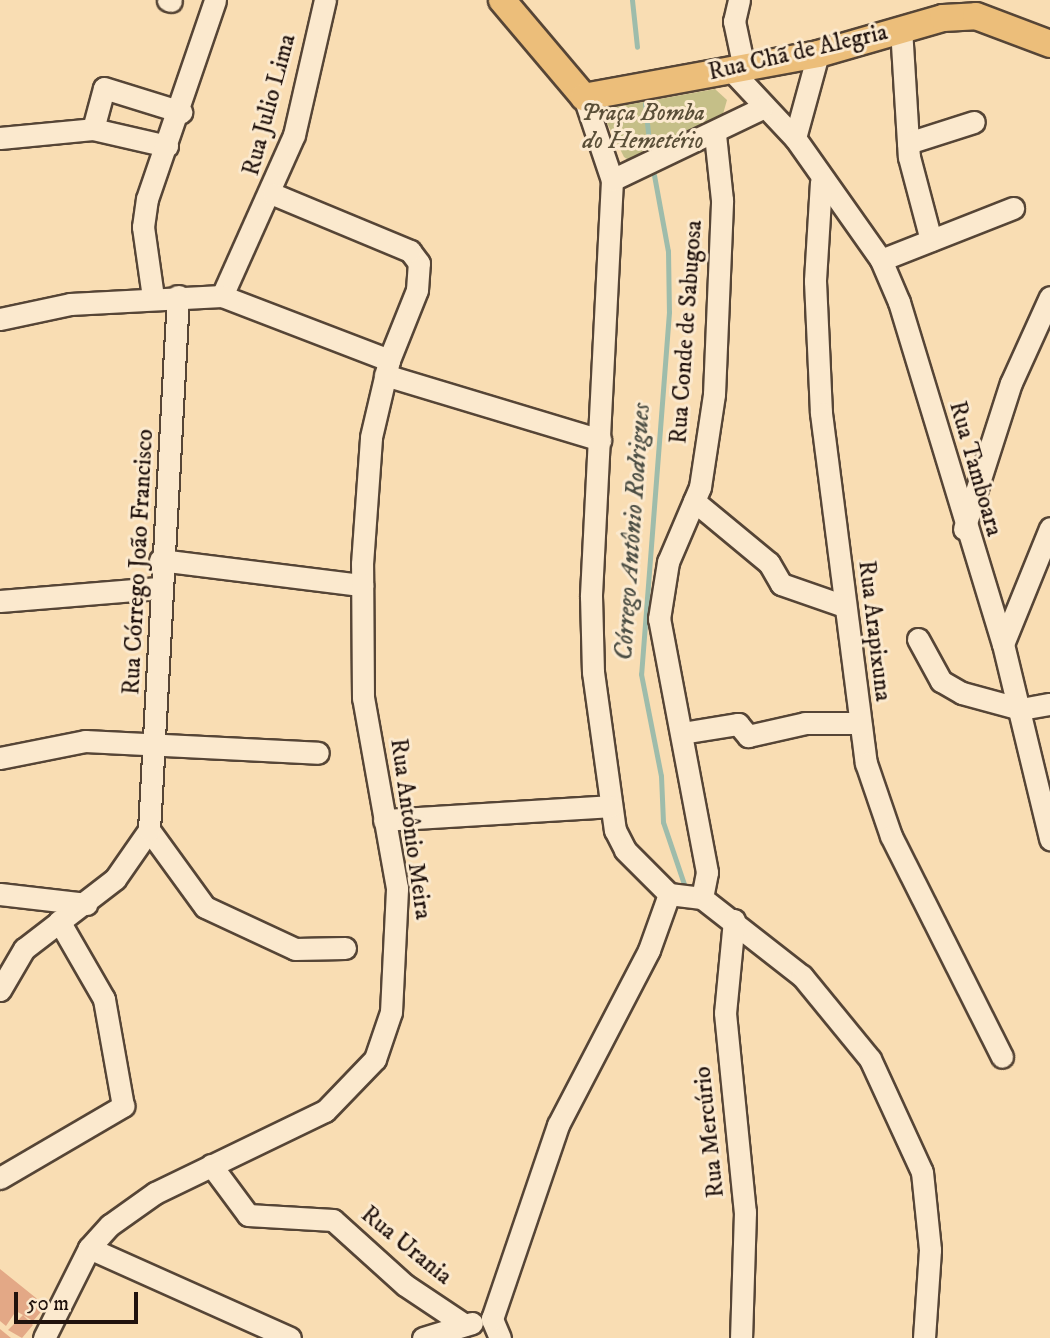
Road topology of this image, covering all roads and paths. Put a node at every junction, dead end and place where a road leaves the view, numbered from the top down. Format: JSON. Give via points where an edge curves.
{"nodes":[{"id":1,"x":215,"y":0,"type":"edge"},
{"id":2,"x":325,"y":0,"type":"edge"},
{"id":3,"x":502,"y":0,"type":"edge"},
{"id":4,"x":739,"y":0,"type":"edge"},
{"id":5,"x":901,"y":29,"type":"junction"},
{"id":6,"x":1050,"y":44,"type":"edge"},
{"id":7,"x":818,"y":54,"type":"junction"},
{"id":8,"x":738,"y":70,"type":"junction"},
{"id":9,"x":584,"y":97,"type":"junction"},
{"id":10,"x":762,"y":108,"type":"junction"},
{"id":11,"x":181,"y":112,"type":"junction"},
{"id":12,"x":974,"y":122,"type":"dead end"},
{"id":13,"x":93,"y":129,"type":"junction"},
{"id":14,"x":715,"y":135,"type":"junction"},
{"id":15,"x":795,"y":138,"type":"junction"},
{"id":16,"x":908,"y":143,"type":"junction"},
{"id":17,"x":2,"y":144,"type":"edge"},
{"id":18,"x":167,"y":146,"type":"junction"},
{"id":19,"x":612,"y":180,"type":"junction"},
{"id":20,"x":821,"y":182,"type":"junction"},
{"id":21,"x":273,"y":194,"type":"junction"},
{"id":22,"x":1013,"y":208,"type":"dead end"},
{"id":23,"x":931,"y":240,"type":"junction"},
{"id":24,"x":881,"y":260,"type":"junction"},
{"id":25,"x":178,"y":296,"type":"junction"},
{"id":26,"x":222,"y":296,"type":"junction"},
{"id":27,"x":153,"y":297,"type":"junction"},
{"id":28,"x":1050,"y":297,"type":"edge"},
{"id":29,"x":0,"y":319,"type":"edge"},
{"id":30,"x":387,"y":367,"type":"junction"},
{"id":31,"x":600,"y":440,"type":"junction"},
{"id":32,"x":694,"y":502,"type":"junction"},
{"id":33,"x":1050,"y":528,"type":"edge"},
{"id":34,"x":964,"y":529,"type":"junction"},
{"id":35,"x":160,"y":561,"type":"junction"},
{"id":36,"x":362,"y":585,"type":"junction"},
{"id":37,"x":158,"y":588,"type":"junction"},
{"id":38,"x":2,"y":595,"type":"edge"},
{"id":39,"x":844,"y":606,"type":"junction"},
{"id":40,"x":918,"y":639,"type":"dead end"},
{"id":41,"x":1003,"y":644,"type":"junction"},
{"id":42,"x":1050,"y":704,"type":"edge"},
{"id":43,"x":1021,"y":709,"type":"junction"},
{"id":44,"x":859,"y":723,"type":"junction"},
{"id":45,"x":682,"y":733,"type":"junction"},
{"id":46,"x":155,"y":745,"type":"junction"},
{"id":47,"x":318,"y":753,"type":"dead end"},
{"id":48,"x":0,"y":758,"type":"edge"},
{"id":49,"x":611,"y":806,"type":"junction"},
{"id":50,"x":384,"y":820,"type":"junction"},
{"id":51,"x":149,"y":830,"type":"junction"},
{"id":52,"x":1050,"y":839,"type":"edge"},
{"id":53,"x":0,"y":894,"type":"edge"},
{"id":54,"x":669,"y":894,"type":"junction"},
{"id":55,"x":702,"y":898,"type":"junction"},
{"id":56,"x":86,"y":904,"type":"junction"},
{"id":57,"x":734,"y":920,"type":"junction"},
{"id":58,"x":58,"y":921,"type":"junction"},
{"id":59,"x":345,"y":948,"type":"dead end"},
{"id":60,"x":3,"y":982,"type":"edge"},
{"id":61,"x":1002,"y":1057,"type":"dead end"},
{"id":62,"x":211,"y":1165,"type":"junction"},
{"id":63,"x":0,"y":1178,"type":"edge"},
{"id":64,"x":89,"y":1248,"type":"junction"},
{"id":65,"x":466,"y":1325,"type":"junction"},
{"id":66,"x":496,"y":1329,"type":"edge"},
{"id":67,"x":44,"y":1338,"type":"edge"},
{"id":68,"x":290,"y":1338,"type":"edge"},
{"id":69,"x":423,"y":1338,"type":"edge"},
{"id":70,"x":741,"y":1338,"type":"edge"},
{"id":71,"x":924,"y":1338,"type":"edge"}],
"edges":[{"from":1,"to":11,"type":"street"},
{"from":2,"to":21,"type":"street","name":"Rua Julio Lima","via":[[294,135]]},
{"from":3,"to":9,"type":"main road"},
{"from":4,"to":8,"type":"street","via":[[734,21]]},
{"from":5,"to":6,"type":"main road","name":"Rua Chã de Alegria","via":[[975,16]]},
{"from":5,"to":7,"type":"main road","name":"Rua Chã de Alegria"},
{"from":5,"to":16,"type":"street"},
{"from":7,"to":8,"type":"main road","name":"Rua Chã de Alegria"},
{"from":7,"to":15,"type":"street"},
{"from":8,"to":9,"type":"main road","name":"Rua Chã de Alegria"},
{"from":8,"to":10,"type":"street","name":"Rua Tamboara"},
{"from":9,"to":19,"type":"street"},
{"from":10,"to":14,"type":"street","name":"Rua Chã de Alegria"},
{"from":10,"to":15,"type":"street","name":"Rua Tamboara"},
{"from":11,"to":13,"type":"street","via":[[104,88]]},
{"from":11,"to":18,"type":"street"},
{"from":12,"to":16,"type":"street"},
{"from":13,"to":17,"type":"street"},
{"from":13,"to":18,"type":"street"},
{"from":14,"to":19,"type":"street","name":"Rua Chã de Alegria"},
{"from":14,"to":32,"type":"street","name":"Rua Conde de Sabugosa","via":[[722,200],[715,394]]},
{"from":15,"to":20,"type":"street","name":"Rua Tamboara"},
{"from":16,"to":23,"type":"street"},
{"from":18,"to":27,"type":"street","via":[[142,227]]},
{"from":19,"to":31,"type":"street"},
{"from":20,"to":24,"type":"street","name":"Rua Tamboara"},
{"from":20,"to":39,"type":"street","name":"Rua Arapixuna","via":[[815,281],[821,413]]},
{"from":21,"to":26,"type":"street","name":"Rua Julio Lima"},
{"from":21,"to":30,"type":"street","name":"Rua Antônio Meira","via":[[417,257],[419,279]]},
{"from":22,"to":23,"type":"street"},
{"from":23,"to":24,"type":"street"},
{"from":24,"to":34,"type":"street","name":"Rua Tamboara","via":[[912,341]]},
{"from":25,"to":26,"type":"street"},
{"from":25,"to":27,"type":"street"},
{"from":25,"to":35,"type":"street","name":"Rua Córrego João Francisco"},
{"from":26,"to":30,"type":"street"},
{"from":27,"to":29,"type":"street","via":[[70,304]]},
{"from":28,"to":34,"type":"street","via":[[1011,383]]},
{"from":30,"to":31,"type":"street"},
{"from":30,"to":36,"type":"street","name":"Rua Antônio Meira","via":[[372,437]]},
{"from":31,"to":49,"type":"street","via":[[593,672]]},
{"from":32,"to":39,"type":"street","via":[[769,564],[781,584]]},
{"from":32,"to":45,"type":"street","name":"Rua Conde de Sabugosa","via":[[668,562],[659,619]]},
{"from":33,"to":41,"type":"street"},
{"from":34,"to":41,"type":"street","name":"Rua Tamboara"},
{"from":35,"to":36,"type":"street"},
{"from":35,"to":37,"type":"street","name":"Rua Córrego João Francisco"},
{"from":36,"to":50,"type":"street","name":"Rua Antônio Meira","via":[[363,698]]},
{"from":37,"to":38,"type":"street"},
{"from":37,"to":46,"type":"street","name":"Rua Córrego João Francisco"},
{"from":39,"to":44,"type":"street","name":"Rua Arapixuna"},
{"from":40,"to":43,"type":"street","via":[[941,681]]},
{"from":41,"to":43,"type":"street","name":"Rua Tamboara"},
{"from":42,"to":43,"type":"street"},
{"from":43,"to":52,"type":"street","name":"Rua Tamboara"},
{"from":44,"to":45,"type":"street","via":[[805,723],[748,736],[738,724]]},
{"from":44,"to":61,"type":"street","name":"Rua Arapixuna","via":[[891,836]]},
{"from":45,"to":55,"type":"street","name":"Rua Conde de Sabugosa","via":[[707,872]]},
{"from":46,"to":47,"type":"street"},
{"from":46,"to":48,"type":"street","via":[[53,743]]},
{"from":46,"to":51,"type":"street","name":"Rua Córrego João Francisco"},
{"from":49,"to":50,"type":"street"},
{"from":49,"to":54,"type":"street","via":[[618,841]]},
{"from":50,"to":62,"type":"street","name":"Rua Antônio Meira","via":[[399,938],[391,1012],[375,1059],[325,1111]]},
{"from":51,"to":56,"type":"street","name":"Rua Córrego João Francisco","via":[[130,865]]},
{"from":51,"to":59,"type":"street","via":[[205,907],[295,950]]},
{"from":53,"to":56,"type":"street"},
{"from":54,"to":55,"type":"street"},
{"from":54,"to":66,"type":"street","via":[[649,950],[558,1125]]},
{"from":55,"to":57,"type":"street"},
{"from":56,"to":58,"type":"street","name":"Rua Córrego João Francisco"},
{"from":57,"to":70,"type":"street","name":"Rua Mercúrio","via":[[725,1013],[745,1212]]},
{"from":57,"to":71,"type":"street","via":[[802,976],[845,1023],[887,1089],[925,1196],[930,1250]]},
{"from":58,"to":60,"type":"street","name":"Rua Córrego João Francisco","via":[[24,949]]},
{"from":58,"to":63,"type":"street","via":[[104,999],[123,1106]]},
{"from":62,"to":64,"type":"street","name":"Rua Antônio Meira","via":[[155,1193]]},
{"from":62,"to":65,"type":"street","name":"Rua Urania","via":[[248,1215],[333,1220],[405,1285]]},
{"from":64,"to":67,"type":"street","name":"Rua Antônio Meira"},
{"from":64,"to":68,"type":"street"},
{"from":65,"to":66,"type":"street"},
{"from":65,"to":69,"type":"street"}]}
